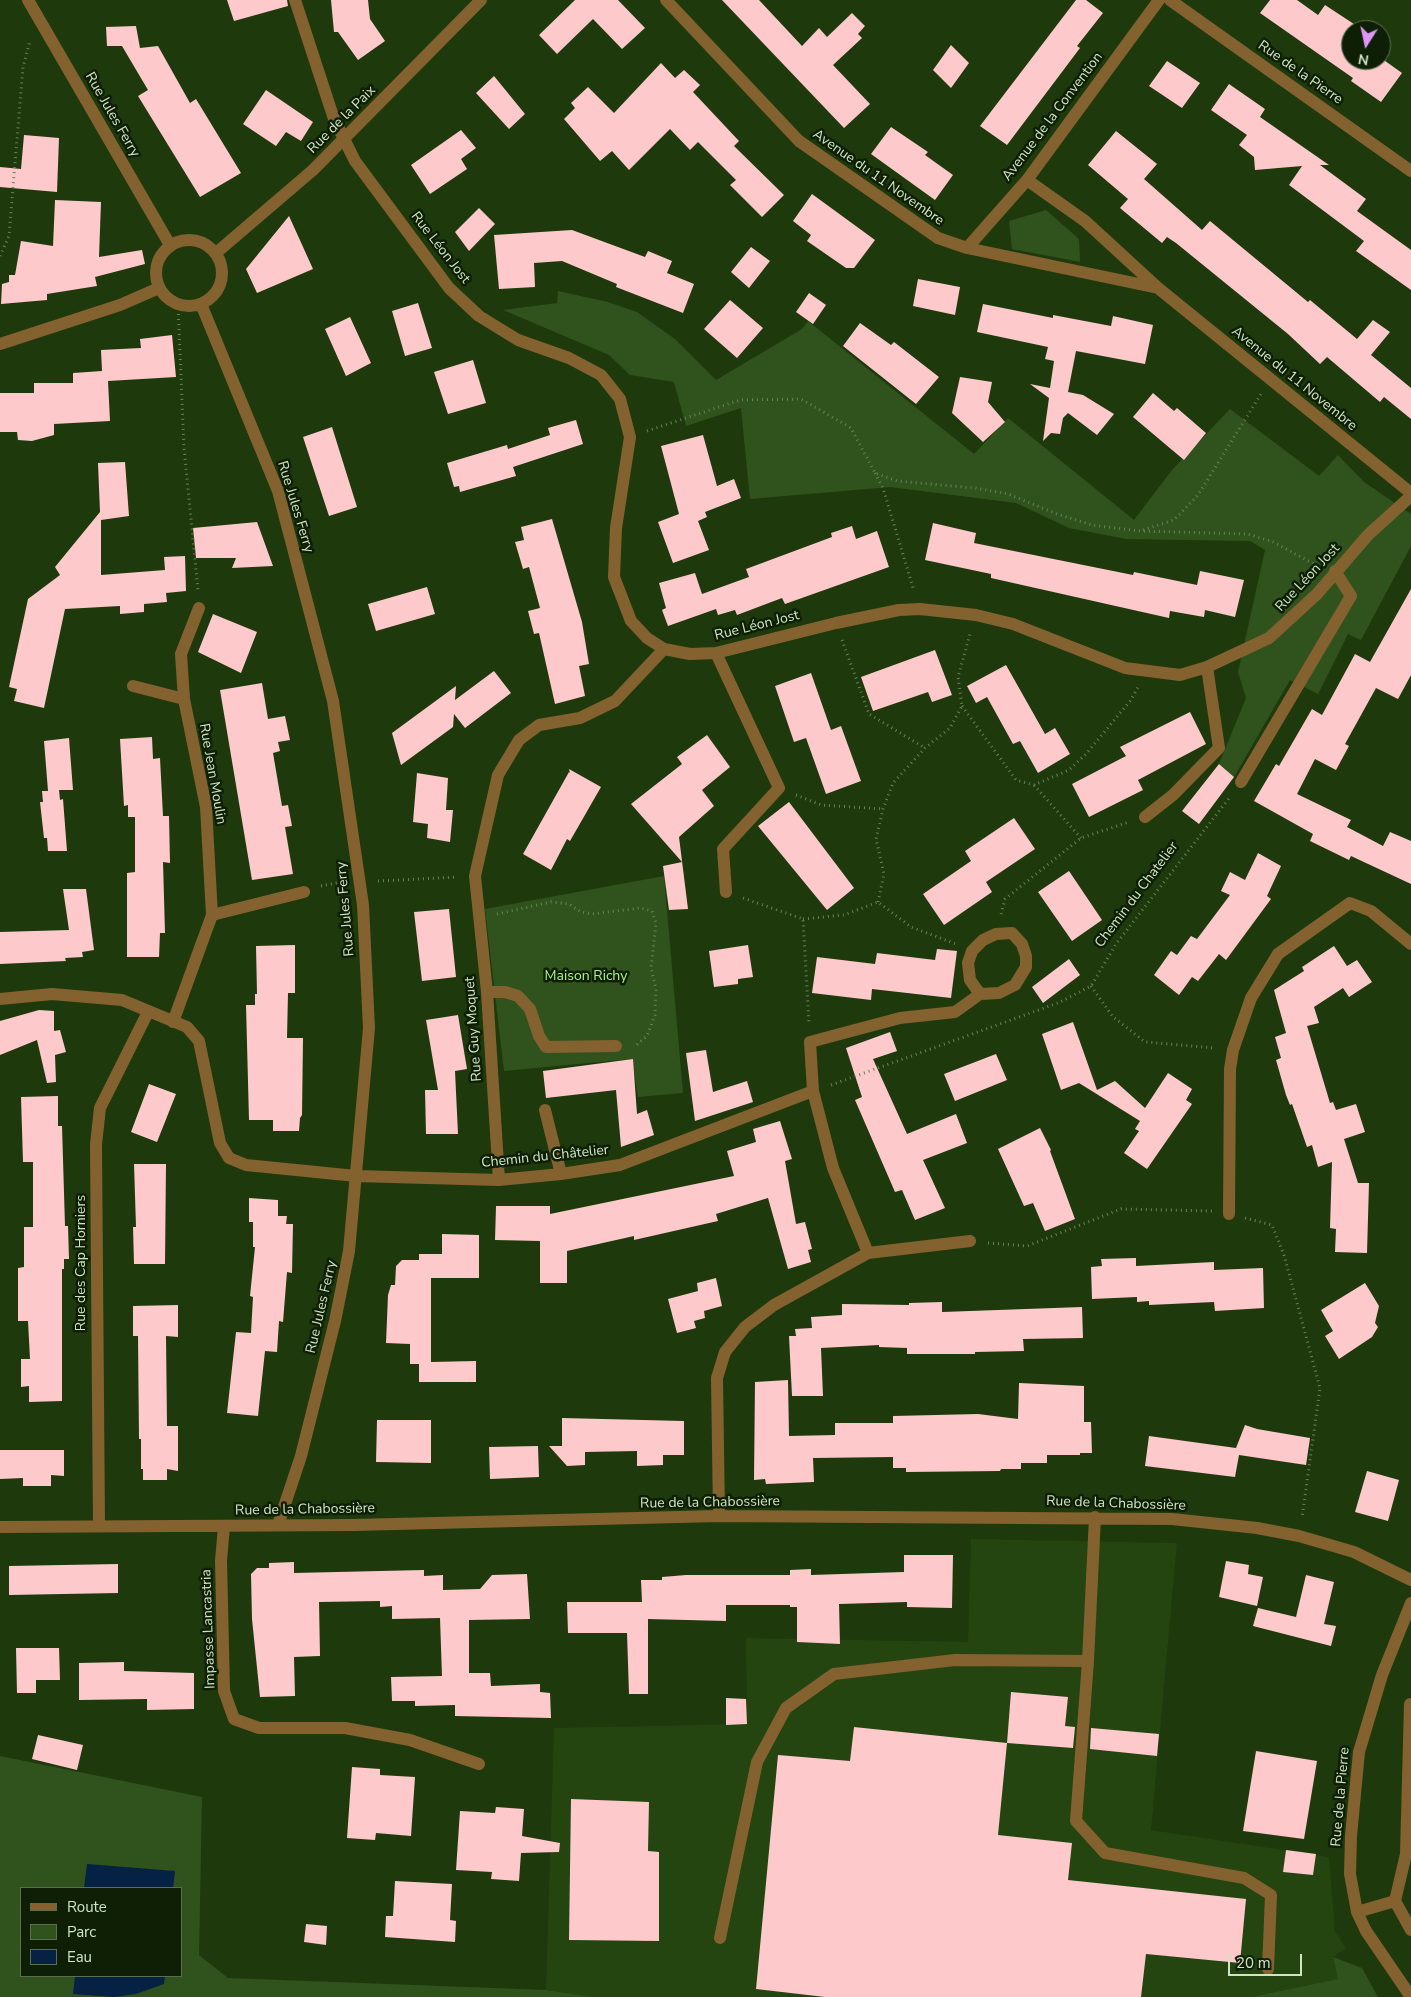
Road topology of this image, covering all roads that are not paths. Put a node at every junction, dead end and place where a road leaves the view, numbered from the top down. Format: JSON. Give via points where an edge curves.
{"nodes":[{"id":1,"x":28,"y":0,"type":"edge"},
{"id":2,"x":295,"y":0,"type":"edge"},
{"id":3,"x":481,"y":0,"type":"edge"},
{"id":4,"x":666,"y":0,"type":"edge"},
{"id":5,"x":1159,"y":0,"type":"edge"},
{"id":6,"x":1170,"y":0,"type":"edge"},
{"id":7,"x":344,"y":138,"type":"junction"},
{"id":8,"x":1411,"y":171,"type":"edge"},
{"id":9,"x":1027,"y":180,"type":"junction"},
{"id":10,"x":170,"y":245,"type":"junction"},
{"id":11,"x":966,"y":248,"type":"junction"},
{"id":12,"x":216,"y":253,"type":"junction"},
{"id":13,"x":159,"y":288,"type":"junction"},
{"id":14,"x":1158,"y":288,"type":"junction"},
{"id":15,"x":201,"y":304,"type":"junction"},
{"id":16,"x":0,"y":344,"type":"edge"},
{"id":17,"x":1411,"y":494,"type":"edge"},
{"id":18,"x":1335,"y":571,"type":"junction"},
{"id":19,"x":200,"y":608,"type":"road end"},
{"id":20,"x":664,"y":649,"type":"junction"},
{"id":21,"x":716,"y":653,"type":"junction"},
{"id":22,"x":1207,"y":667,"type":"junction"},
{"id":23,"x":133,"y":686,"type":"dead end"},
{"id":24,"x":184,"y":699,"type":"junction"},
{"id":25,"x":1241,"y":782,"type":"road end"},
{"id":26,"x":1145,"y":817,"type":"road end"},
{"id":27,"x":304,"y":892,"type":"road end"},
{"id":28,"x":726,"y":892,"type":"road end"},
{"id":29,"x":212,"y":915,"type":"junction"},
{"id":30,"x":1411,"y":944,"type":"edge"},
{"id":31,"x":487,"y":992,"type":"junction"},
{"id":32,"x":980,"y":994,"type":"junction"},
{"id":33,"x":0,"y":999,"type":"edge"},
{"id":34,"x":148,"y":1012,"type":"junction"},
{"id":35,"x":173,"y":1022,"type":"junction"},
{"id":36,"x":616,"y":1046,"type":"road end"},
{"id":37,"x":813,"y":1091,"type":"junction"},
{"id":38,"x":545,"y":1110,"type":"dead end"},
{"id":39,"x":562,"y":1174,"type":"junction"},
{"id":40,"x":356,"y":1176,"type":"junction"},
{"id":41,"x":499,"y":1180,"type":"junction"},
{"id":42,"x":1229,"y":1214,"type":"road end"},
{"id":43,"x":970,"y":1242,"type":"road end"},
{"id":44,"x":868,"y":1253,"type":"junction"},
{"id":45,"x":719,"y":1516,"type":"junction"},
{"id":46,"x":1095,"y":1518,"type":"junction"},
{"id":47,"x":278,"y":1525,"type":"junction"},
{"id":48,"x":100,"y":1526,"type":"junction"},
{"id":49,"x":224,"y":1526,"type":"junction"},
{"id":50,"x":0,"y":1527,"type":"edge"},
{"id":51,"x":1411,"y":1580,"type":"edge"},
{"id":52,"x":1411,"y":1603,"type":"edge"},
{"id":53,"x":1088,"y":1661,"type":"junction"},
{"id":54,"x":1410,"y":1704,"type":"edge"},
{"id":55,"x":479,"y":1764,"type":"dead end"},
{"id":56,"x":1408,"y":1854,"type":"edge"},
{"id":57,"x":1395,"y":1901,"type":"junction"},
{"id":58,"x":1357,"y":1912,"type":"junction"},
{"id":59,"x":1411,"y":1930,"type":"edge"},
{"id":60,"x":720,"y":1938,"type":"dead end"},
{"id":61,"x":1268,"y":1969,"type":"dead end"},
{"id":62,"x":1394,"y":1972,"type":"junction"},
{"id":63,"x":1411,"y":1985,"type":"edge"},
{"id":64,"x":1411,"y":1996,"type":"edge"}],
"edges":[{"from":1,"to":10,"type":"street","name":"Rue Jules Ferry"},
{"from":2,"to":7,"type":"street","name":"Rue Léon Jost","via":[[334,119]]},
{"from":3,"to":7,"type":"street","name":"Rue de la Paix"},
{"from":4,"to":11,"type":"street","name":"Avenue du 11 Novembre","via":[[799,141],[938,238]]},
{"from":5,"to":9,"type":"street","name":"Avenue de la Convention"},
{"from":6,"to":8,"type":"street","name":"Rue de la Pierre"},
{"from":7,"to":12,"type":"street","name":"Rue de la Paix","via":[[276,204]]},
{"from":7,"to":20,"type":"street","name":"Rue Léon Jost","via":[[355,161],[449,288],[479,316],[518,340],[569,358],[601,375],[620,399],[630,437],[616,528],[614,577],[632,622],[647,638]]},
{"from":9,"to":11,"type":"street","name":"Avenue de la Convention"},
{"from":9,"to":14,"type":"street","name":"Avenue du 11 Novembre","via":[[1084,221]]},
{"from":10,"to":12,"type":"street","via":[[196,240]]},
{"from":10,"to":13,"type":"street","via":[[157,263]]},
{"from":11,"to":14,"type":"street","name":"Avenue du 11 Novembre"},
{"from":12,"to":15,"type":"street","via":[[222,269],[221,281],[215,293]]},
{"from":13,"to":15,"type":"street","via":[[178,304]]},
{"from":13,"to":16,"type":"street","via":[[120,305]]},
{"from":14,"to":17,"type":"street","name":"Avenue du 11 Novembre"},
{"from":15,"to":40,"type":"street","name":"Rue Jules Ferry","via":[[278,491],[333,701],[362,882],[369,1028]]},
{"from":17,"to":18,"type":"street","name":"Rue Léon Jost"},
{"from":18,"to":22,"type":"street","name":"Rue Léon Jost","via":[[1317,594],[1269,638]]},
{"from":18,"to":25,"type":"street","via":[[1351,596]]},
{"from":19,"to":24,"type":"street","name":"Rue Jean Moulin","via":[[182,654]]},
{"from":20,"to":21,"type":"street","name":"Rue Léon Jost","via":[[690,654]]},
{"from":20,"to":31,"type":"street","name":"Rue Guy Moquet","via":[[615,701],[580,718],[539,726],[519,740],[498,775],[475,876]]},
{"from":21,"to":22,"type":"street","name":"Rue Léon Jost","via":[[836,623],[920,609],[976,614],[1013,624],[1124,668],[1180,675]]},
{"from":21,"to":28,"type":"street","via":[[779,788],[723,849]]},
{"from":22,"to":26,"type":"street","via":[[1219,748],[1173,795]]},
{"from":23,"to":24,"type":"street"},
{"from":24,"to":29,"type":"street","name":"Rue Jean Moulin","via":[[206,807]]},
{"from":27,"to":29,"type":"street"},
{"from":29,"to":35,"type":"street","name":"Rue Jean Moulin"},
{"from":30,"to":42,"type":"street","via":[[1371,910],[1350,903],[1278,954],[1251,998],[1233,1050],[1230,1069]]},
{"from":31,"to":36,"type":"street","via":[[518,996],[530,1009],[546,1047]]},
{"from":31,"to":41,"type":"street","name":"Rue Guy Moquet"},
{"from":32,"to":32,"type":"street","via":[[970,980],[968,963],[972,951],[983,940],[996,934],[1012,933],[1022,944],[1026,967],[1014,985],[999,993]]},
{"from":32,"to":37,"type":"street","via":[[955,1012],[900,1018],[810,1042]]},
{"from":33,"to":34,"type":"street","name":"Chemin du Châtelier","via":[[52,994],[122,1000]]},
{"from":34,"to":35,"type":"street","name":"Chemin du Châtelier"},
{"from":34,"to":48,"type":"street","name":"Rue des Cap Horniers","via":[[100,1108],[96,1144]]},
{"from":35,"to":40,"type":"street","name":"Chemin du Châtelier","via":[[186,1027],[198,1042],[220,1143],[229,1158],[246,1166]]},
{"from":37,"to":39,"type":"street","name":"Chemin du Châtelier","via":[[620,1165]]},
{"from":37,"to":44,"type":"street","via":[[833,1168]]},
{"from":38,"to":39,"type":"street"},
{"from":39,"to":41,"type":"street","name":"Chemin du Châtelier"},
{"from":40,"to":41,"type":"street","name":"Chemin du Châtelier"},
{"from":40,"to":47,"type":"street","name":"Rue Jules Ferry","via":[[350,1252],[336,1321],[301,1456]]},
{"from":43,"to":44,"type":"street"},
{"from":44,"to":45,"type":"street","via":[[774,1304],[745,1327],[726,1352],[717,1378]]},
{"from":45,"to":46,"type":"street","name":"Rue de la Chabossière"},
{"from":45,"to":47,"type":"street","name":"Rue de la Chabossière"},
{"from":46,"to":51,"type":"street","name":"Rue de la Chabossière","via":[[1172,1519],[1299,1536],[1354,1552]]},
{"from":46,"to":53,"type":"street"},
{"from":47,"to":49,"type":"street","name":"Rue de la Chabossière"},
{"from":48,"to":49,"type":"street","name":"Rue de la Chabossière"},
{"from":48,"to":50,"type":"street","name":"Rue de la Chabossière"},
{"from":49,"to":55,"type":"street","name":"Impasse Lancastria","via":[[221,1561],[224,1691],[234,1719],[259,1728],[345,1728],[410,1740]]},
{"from":52,"to":58,"type":"street","name":"Rue de la Pierre","via":[[1382,1675],[1359,1752],[1350,1865]]},
{"from":53,"to":60,"type":"street","via":[[955,1660],[834,1674],[811,1688],[786,1708],[757,1762]]},
{"from":53,"to":61,"type":"street","via":[[1076,1821],[1105,1853],[1244,1878],[1270,1895]]},
{"from":54,"to":56,"type":"street"},
{"from":56,"to":57,"type":"street"},
{"from":57,"to":58,"type":"street"},
{"from":57,"to":59,"type":"street"},
{"from":58,"to":62,"type":"street","name":"Rue de la Pierre","via":[[1376,1948]]},
{"from":62,"to":63,"type":"street","name":"Rue de la Pierre"},
{"from":62,"to":64,"type":"street","name":"Rue de la Pierre"}]}
